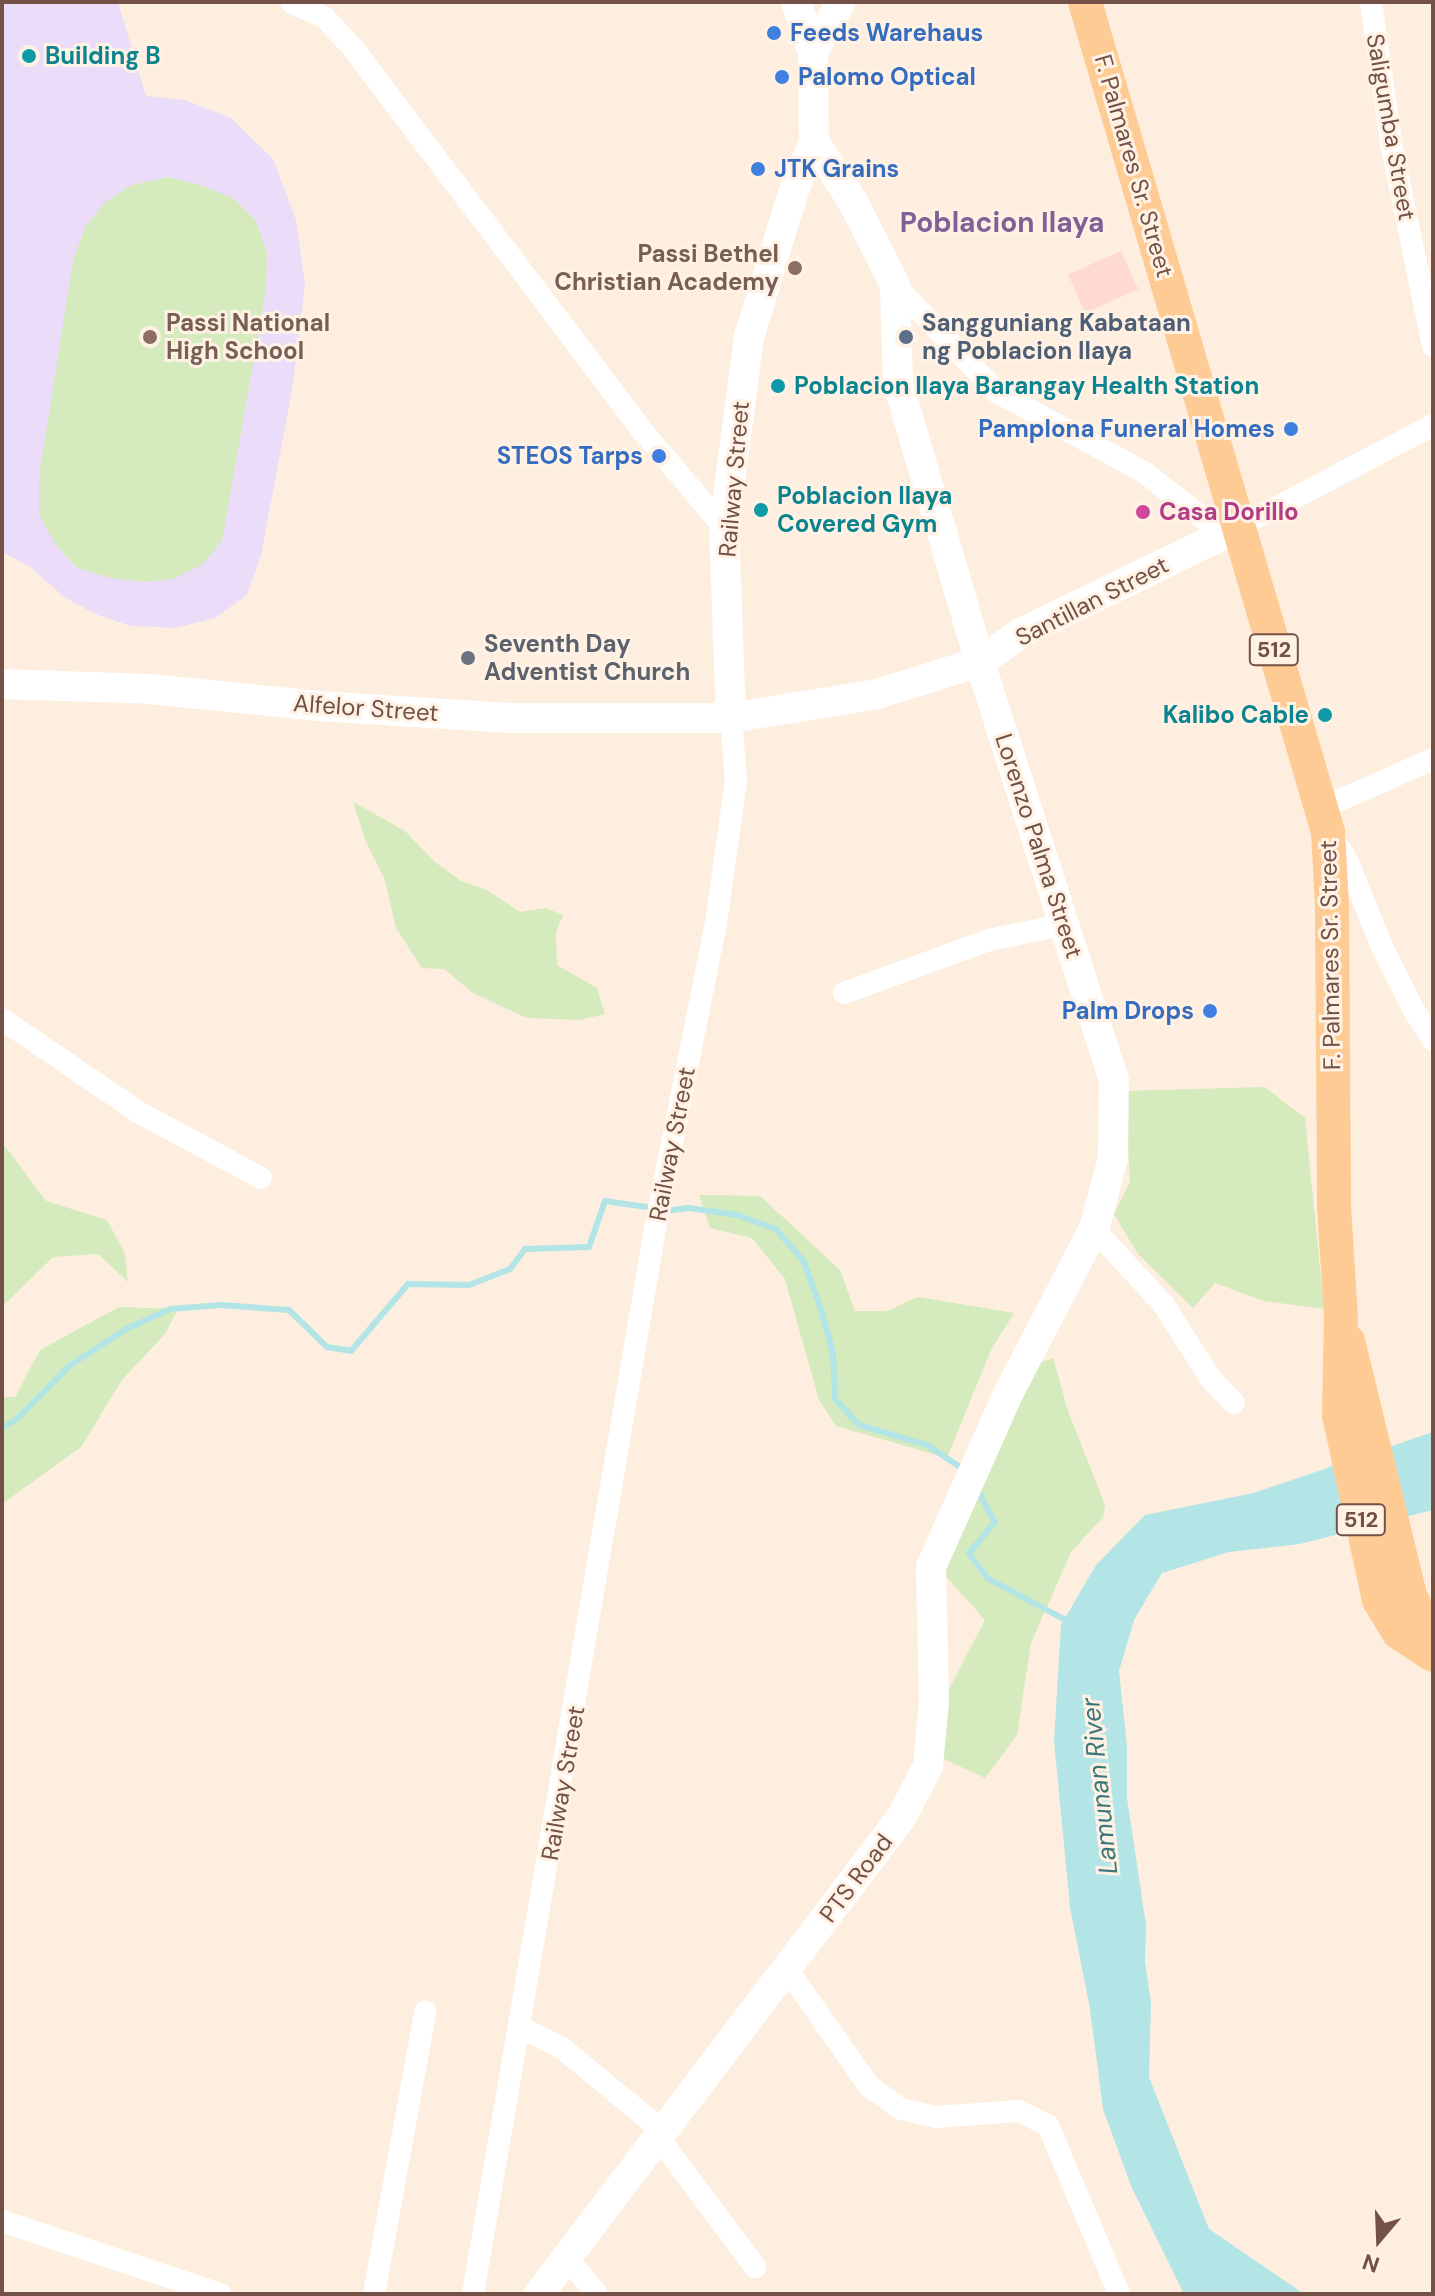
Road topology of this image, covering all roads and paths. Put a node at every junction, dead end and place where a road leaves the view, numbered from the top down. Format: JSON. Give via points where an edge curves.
{"nodes":[{"id":1,"x":291,"y":2,"type":"edge"},
{"id":2,"x":796,"y":2,"type":"edge"},
{"id":3,"x":841,"y":2,"type":"edge"},
{"id":4,"x":1085,"y":2,"type":"edge"},
{"id":5,"x":1371,"y":2,"type":"edge"},
{"id":6,"x":813,"y":52,"type":"junction"},
{"id":7,"x":814,"y":141,"type":"junction"},
{"id":8,"x":895,"y":285,"type":"junction"},
{"id":9,"x":1433,"y":346,"type":"edge"},
{"id":10,"x":1433,"y":425,"type":"edge"},
{"id":11,"x":724,"y":527,"type":"junction"},
{"id":12,"x":1230,"y":530,"type":"junction"},
{"id":13,"x":980,"y":662,"type":"junction"},
{"id":14,"x":2,"y":684,"type":"edge"},
{"id":15,"x":731,"y":718,"type":"junction"},
{"id":16,"x":1433,"y":759,"type":"edge"},
{"id":17,"x":1325,"y":820,"type":"junction"},
{"id":18,"x":1066,"y":924,"type":"junction"},
{"id":19,"x":844,"y":993,"type":"dead end"},
{"id":20,"x":2,"y":1019,"type":"edge"},
{"id":21,"x":1433,"y":1040,"type":"edge"},
{"id":22,"x":261,"y":1178,"type":"dead end"},
{"id":23,"x":1094,"y":1229,"type":"junction"},
{"id":24,"x":1009,"y":1392,"type":"joint"},
{"id":25,"x":1234,"y":1403,"type":"dead end"},
{"id":26,"x":1359,"y":1440,"type":"junction"},
{"id":27,"x":1433,"y":1645,"type":"edge"},
{"id":28,"x":1433,"y":1655,"type":"edge"},
{"id":29,"x":787,"y":1969,"type":"junction"},
{"id":30,"x":425,"y":2012,"type":"dead end"},
{"id":31,"x":520,"y":2027,"type":"junction"},
{"id":32,"x":662,"y":2135,"type":"junction"},
{"id":33,"x":2,"y":2221,"type":"edge"},
{"id":34,"x":567,"y":2258,"type":"junction"},
{"id":35,"x":755,"y":2267,"type":"dead end"},
{"id":36,"x":220,"y":2294,"type":"edge"},
{"id":37,"x":374,"y":2294,"type":"edge"},
{"id":38,"x":473,"y":2294,"type":"edge"},
{"id":39,"x":539,"y":2294,"type":"edge"},
{"id":40,"x":597,"y":2294,"type":"edge"},
{"id":41,"x":1119,"y":2294,"type":"edge"}],
"edges":[{"from":1,"to":11,"type":"street","via":[[325,18],[353,48],[645,434]]},
{"from":2,"to":6,"type":"main road"},
{"from":3,"to":6,"type":"main road","name":"Railway Street"},
{"from":4,"to":12,"type":"main road","name":"F. Palmares Sr. Street","number":"512"},
{"from":5,"to":9,"type":"street","name":"Saligumba Street","via":[[1391,143]]},
{"from":6,"to":7,"type":"main road","name":"Railway Street"},
{"from":7,"to":8,"type":"main road"},
{"from":7,"to":11,"type":"main road","name":"Railway Street","via":[[749,337]]},
{"from":8,"to":12,"type":"street","via":[[997,392],[1144,472]]},
{"from":8,"to":13,"type":"main road","name":"Lorenzo Palma Street","via":[[898,383]]},
{"from":10,"to":12,"type":"street","name":"Santillan Street"},
{"from":11,"to":15,"type":"main road","name":"Railway Street"},
{"from":12,"to":13,"type":"main road","name":"Santillan Street","via":[[1021,633]]},
{"from":12,"to":17,"type":"main road","name":"F. Palmares Sr. Street","number":"512"},
{"from":13,"to":15,"type":"main road","name":"Santillan Street","via":[[877,694]]},
{"from":13,"to":18,"type":"main road","name":"Lorenzo Palma Street"},
{"from":14,"to":15,"type":"main road","name":"Alfelor Street","via":[[149,689],[511,718]]},
{"from":15,"to":31,"type":"street","name":"Railway Street","via":[[736,781],[716,923],[657,1218]]},
{"from":16,"to":17,"type":"street"},
{"from":17,"to":21,"type":"street","via":[[1401,985]]},
{"from":17,"to":26,"type":"main road","name":"F. Palmares Sr. Street","number":"512","via":[[1332,907],[1334,1206],[1341,1318]]},
{"from":18,"to":19,"type":"street","via":[[989,940]]},
{"from":18,"to":23,"type":"main road","name":"Lorenzo Palma Street","via":[[1114,1080],[1113,1158]]},
{"from":20,"to":22,"type":"street","via":[[140,1113]]},
{"from":23,"to":24,"type":"main road","name":"Lorenzo Palma Street"},
{"from":23,"to":25,"type":"street","via":[[1163,1304],[1211,1379]]},
{"from":24,"to":29,"type":"main road","name":"PTS Road","via":[[931,1567],[934,1701],[928,1766],[901,1818]]},
{"from":26,"to":27,"type":"main road","number":"512","via":[[1414,1608]]},
{"from":26,"to":28,"type":"main road","number":"512","via":[[1379,1600],[1398,1632]]},
{"from":29,"to":32,"type":"main road","name":"PTS Road"},
{"from":29,"to":41,"type":"street","via":[[869,2086],[901,2109],[935,2117],[1019,2111],[1048,2125]]},
{"from":30,"to":37,"type":"street"},
{"from":31,"to":32,"type":"street","via":[[562,2048]]},
{"from":31,"to":38,"type":"street","name":"Railway Street"},
{"from":32,"to":34,"type":"main road","name":"PTS Road"},
{"from":32,"to":35,"type":"street"},
{"from":33,"to":36,"type":"street"},
{"from":34,"to":39,"type":"main road","name":"PTS Road"},
{"from":34,"to":40,"type":"street"}]}
